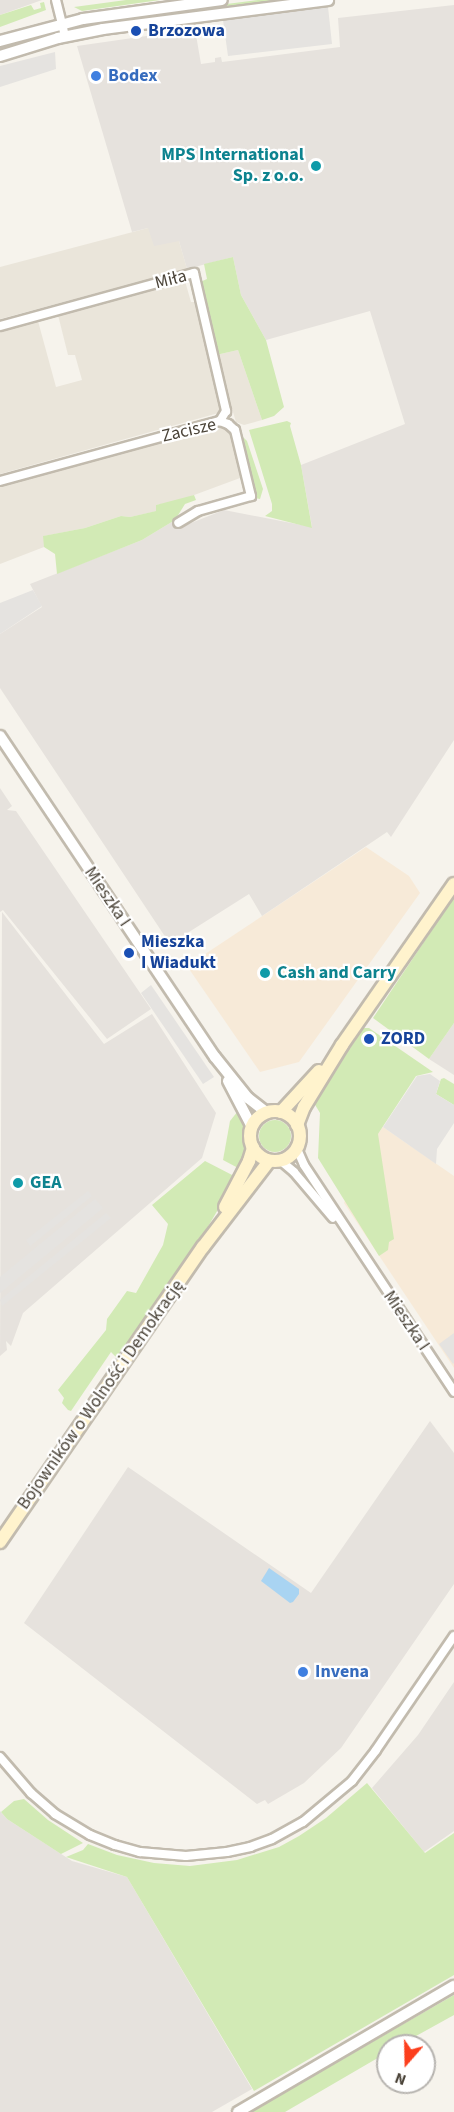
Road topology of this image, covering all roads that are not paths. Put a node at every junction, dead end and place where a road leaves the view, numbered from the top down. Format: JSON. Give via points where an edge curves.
{"nodes":[{"id":1,"x":56,"y":0,"type":"edge"},
{"id":2,"x":222,"y":0,"type":"edge"},
{"id":3,"x":328,"y":0,"type":"edge"},
{"id":4,"x":62,"y":23,"type":"junction"},
{"id":5,"x":65,"y":36,"type":"junction"},
{"id":6,"x":0,"y":41,"type":"edge"},
{"id":7,"x":0,"y":56,"type":"edge"},
{"id":8,"x":0,"y":326,"type":"edge"},
{"id":9,"x":220,"y":421,"type":"junction"},
{"id":10,"x":0,"y":481,"type":"edge"},
{"id":11,"x":178,"y":523,"type":"dead end"},
{"id":12,"x":0,"y":736,"type":"edge"},
{"id":13,"x":454,"y":884,"type":"edge"},
{"id":14,"x":342,"y":1045,"type":"junction"},
{"id":15,"x":215,"y":1057,"type":"junction"},
{"id":16,"x":281,"y":1112,"type":"junction"},
{"id":17,"x":267,"y":1113,"type":"junction"},
{"id":18,"x":297,"y":1125,"type":"junction"},
{"id":19,"x":252,"y":1127,"type":"junction"},
{"id":20,"x":253,"y":1148,"type":"junction"},
{"id":21,"x":297,"y":1149,"type":"junction"},
{"id":22,"x":275,"y":1161,"type":"junction"},
{"id":23,"x":203,"y":1247,"type":"junction"},
{"id":24,"x":359,"y":1249,"type":"junction"},
{"id":25,"x":454,"y":1392,"type":"edge"},
{"id":26,"x":0,"y":1542,"type":"edge"},
{"id":27,"x":454,"y":1636,"type":"edge"},
{"id":28,"x":0,"y":1757,"type":"edge"},
{"id":29,"x":454,"y":1986,"type":"edge"},
{"id":30,"x":238,"y":2112,"type":"edge"}],
"edges":[{"from":1,"to":4,"type":"street"},
{"from":2,"to":4,"type":"street"},
{"from":3,"to":5,"type":"street"},
{"from":4,"to":5,"type":"street"},
{"from":4,"to":6,"type":"street"},
{"from":5,"to":7,"type":"street"},
{"from":8,"to":9,"type":"street","name":"Miła","via":[[194,273],[226,411]]},
{"from":9,"to":10,"type":"street","name":"Zacisze"},
{"from":9,"to":11,"type":"street","name":"Zacisze","via":[[235,430],[251,496],[198,511]]},
{"from":12,"to":15,"type":"street","name":"Mieszka I"},
{"from":13,"to":14,"type":"main road"},
{"from":14,"to":16,"type":"main road"},
{"from":14,"to":18,"type":"main road"},
{"from":15,"to":17,"type":"street","name":"Mieszka I","via":[[248,1098]]},
{"from":15,"to":19,"type":"street","name":"Mieszka I"},
{"from":16,"to":17,"type":"main road"},
{"from":16,"to":18,"type":"main road"},
{"from":17,"to":19,"type":"main road"},
{"from":18,"to":21,"type":"main road"},
{"from":19,"to":20,"type":"main road"},
{"from":20,"to":22,"type":"main road"},
{"from":20,"to":23,"type":"main road","name":"Bojowników o Wolność i Demokrację"},
{"from":21,"to":22,"type":"main road"},
{"from":21,"to":24,"type":"street","name":"Mieszka I"},
{"from":22,"to":23,"type":"main road","name":"Bojowników o Wolność i Demokrację"},
{"from":22,"to":24,"type":"street","name":"Mieszka I","via":[[294,1172]]},
{"from":23,"to":26,"type":"main road","name":"Bojowników o Wolność i Demokrację"},
{"from":24,"to":25,"type":"street","name":"Mieszka I"},
{"from":27,"to":28,"type":"street","via":[[352,1781],[303,1822],[250,1847],[186,1856],[140,1852],[115,1845],[55,1814]]},
{"from":29,"to":30,"type":"street"}]}
